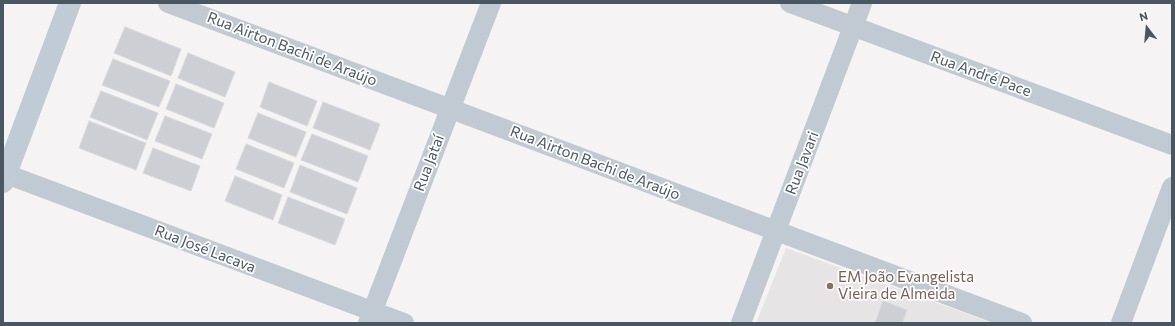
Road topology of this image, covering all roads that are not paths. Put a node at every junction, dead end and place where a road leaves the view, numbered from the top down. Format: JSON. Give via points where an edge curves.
{"nodes":[{"id":1,"x":70,"y":3,"type":"edge"},
{"id":2,"x":168,"y":3,"type":"edge"},
{"id":3,"x":491,"y":3,"type":"edge"},
{"id":4,"x":790,"y":3,"type":"edge"},
{"id":5,"x":862,"y":3,"type":"edge"},
{"id":6,"x":853,"y":27,"type":"junction"},
{"id":7,"x":450,"y":109,"type":"junction"},
{"id":8,"x":1172,"y":145,"type":"edge"},
{"id":9,"x":4,"y":178,"type":"edge"},
{"id":10,"x":1172,"y":187,"type":"edge"},
{"id":11,"x":776,"y":231,"type":"junction"},
{"id":12,"x":370,"y":317,"type":"edge"},
{"id":13,"x":404,"y":323,"type":"edge"},
{"id":14,"x":741,"y":323,"type":"edge"},
{"id":15,"x":1022,"y":323,"type":"edge"},
{"id":16,"x":1121,"y":323,"type":"edge"}],
"edges":[{"from":1,"to":9,"type":"main road"},
{"from":2,"to":7,"type":"street","name":"Rua Airton Bachi de Araújo"},
{"from":3,"to":7,"type":"street","name":"Rua Jataí"},
{"from":4,"to":6,"type":"street","name":"Rua André Pace"},
{"from":5,"to":6,"type":"street","name":"Rua Javari"},
{"from":6,"to":8,"type":"street","name":"Rua André Pace"},
{"from":6,"to":11,"type":"street","name":"Rua Javari"},
{"from":7,"to":11,"type":"street","name":"Rua Airton Bachi de Araújo"},
{"from":7,"to":12,"type":"street","name":"Rua Jataí"},
{"from":9,"to":12,"type":"street","name":"Rua José Lacava"},
{"from":10,"to":16,"type":"street"},
{"from":11,"to":14,"type":"street","name":"Rua Javari"},
{"from":11,"to":15,"type":"street","name":"Rua Airton Bachi de Araújo"},
{"from":12,"to":13,"type":"street","name":"Rua José Lacava"}]}
